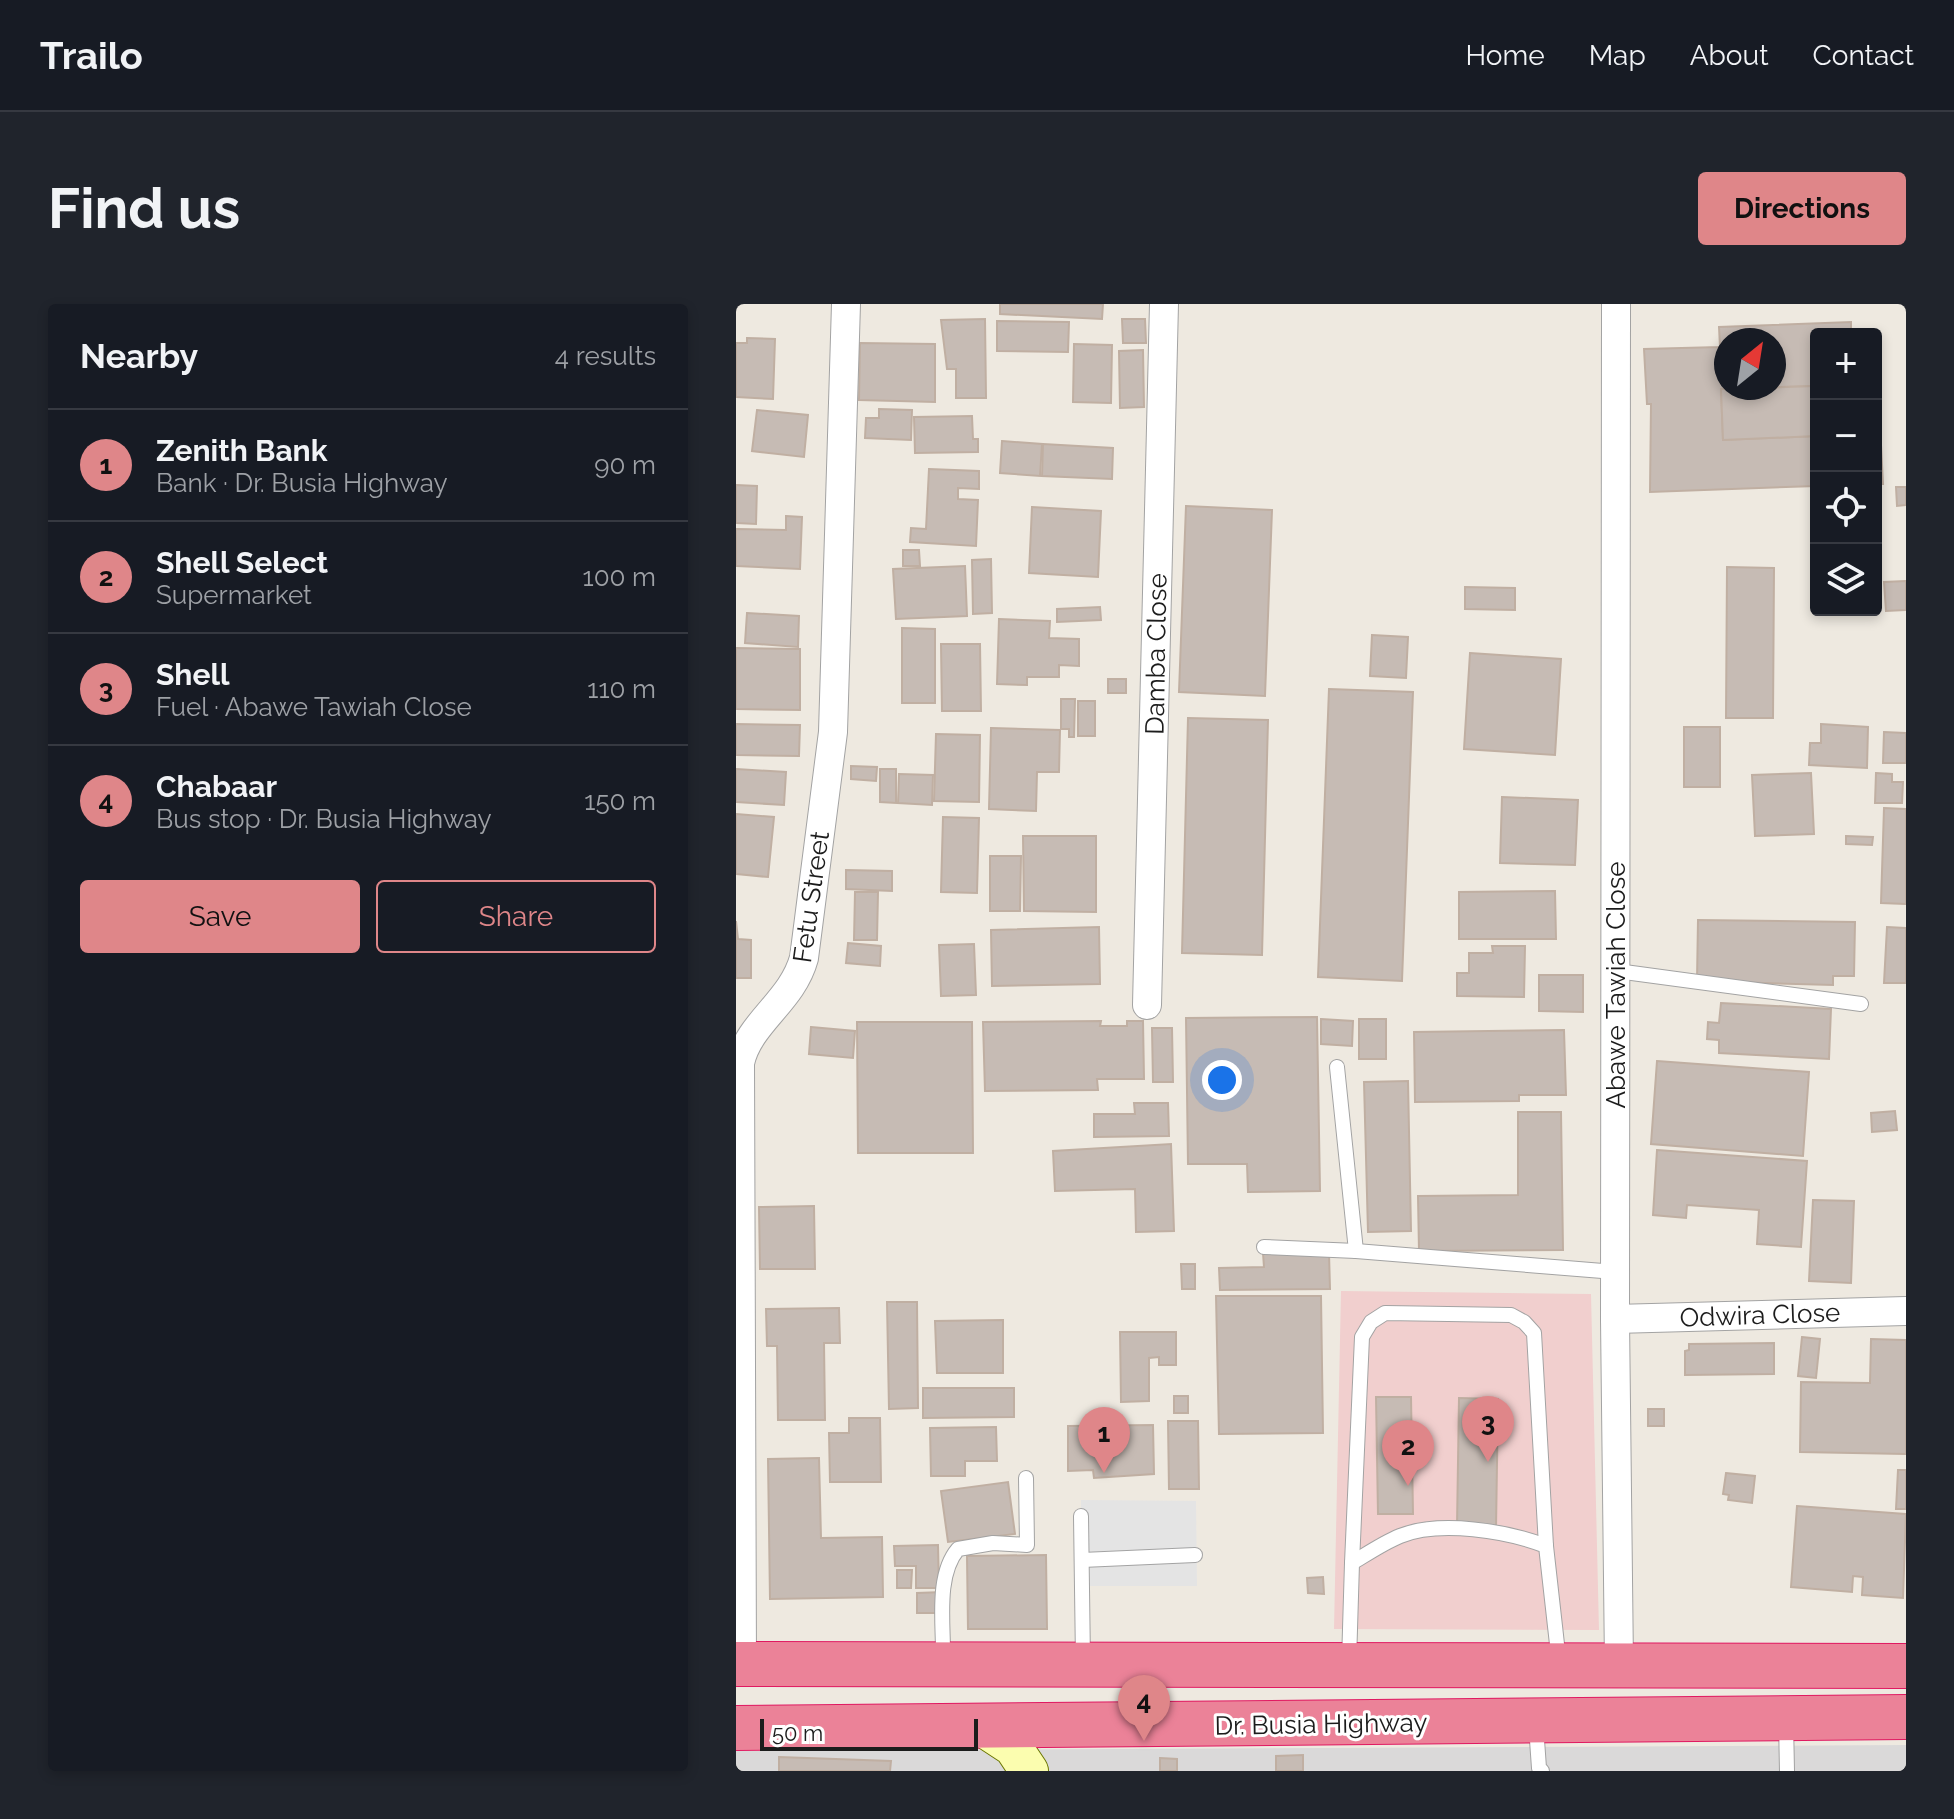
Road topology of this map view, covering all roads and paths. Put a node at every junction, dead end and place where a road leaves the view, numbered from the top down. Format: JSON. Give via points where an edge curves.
{"nodes":[{"id":1,"x":846,"y":304,"type":"edge"},
{"id":2,"x":1164,"y":304,"type":"edge"},
{"id":3,"x":1616,"y":304,"type":"edge"},
{"id":4,"x":1617,"y":971,"type":"junction"},
{"id":5,"x":1861,"y":1004,"type":"dead end"},
{"id":6,"x":1147,"y":1005,"type":"dead end"},
{"id":7,"x":1337,"y":1067,"type":"dead end"},
{"id":8,"x":1264,"y":1247,"type":"dead end"},
{"id":9,"x":1356,"y":1251,"type":"junction"},
{"id":10,"x":1615,"y":1272,"type":"junction"},
{"id":11,"x":1906,"y":1311,"type":"edge"},
{"id":12,"x":1615,"y":1319,"type":"junction"},
{"id":13,"x":1026,"y":1478,"type":"dead end"},
{"id":14,"x":1081,"y":1516,"type":"dead end"},
{"id":15,"x":1546,"y":1546,"type":"junction"},
{"id":16,"x":1195,"y":1555,"type":"dead end"},
{"id":17,"x":1082,"y":1560,"type":"junction"},
{"id":18,"x":1352,"y":1563,"type":"junction"},
{"id":19,"x":739,"y":1664,"type":"edge"},
{"id":20,"x":943,"y":1665,"type":"junction"},
{"id":21,"x":1619,"y":1665,"type":"junction"},
{"id":22,"x":1083,"y":1666,"type":"junction"},
{"id":23,"x":1559,"y":1666,"type":"junction"},
{"id":24,"x":1906,"y":1666,"type":"edge"},
{"id":25,"x":1349,"y":1667,"type":"junction"},
{"id":26,"x":1906,"y":1717,"type":"edge"},
{"id":27,"x":1786,"y":1718,"type":"junction"},
{"id":28,"x":1536,"y":1722,"type":"junction"},
{"id":29,"x":736,"y":1728,"type":"edge"},
{"id":30,"x":984,"y":1728,"type":"junction"},
{"id":31,"x":1029,"y":1771,"type":"edge"},
{"id":32,"x":1542,"y":1771,"type":"edge"},
{"id":33,"x":1787,"y":1771,"type":"edge"}],
"edges":[{"from":1,"to":19,"type":"street","name":"Fetu Street","via":[[833,732],[804,958],[799,978],[752,1034],[740,1063]]},
{"from":2,"to":6,"type":"street","name":"Damba Close"},
{"from":3,"to":4,"type":"street","name":"Abawe Tawiah Close"},
{"from":4,"to":5,"type":"lane"},
{"from":4,"to":10,"type":"street","name":"Abawe Tawiah Close"},
{"from":7,"to":9,"type":"lane"},
{"from":8,"to":9,"type":"lane"},
{"from":9,"to":10,"type":"lane"},
{"from":10,"to":12,"type":"street","name":"Abawe Tawiah Close"},
{"from":11,"to":12,"type":"street","name":"Odwira Close"},
{"from":12,"to":21,"type":"street","name":"Abawe Tawiah Close"},
{"from":13,"to":20,"type":"lane","via":[[1027,1545],[981,1545],[958,1549],[951,1558],[945,1573]]},
{"from":14,"to":17,"type":"lane"},
{"from":15,"to":18,"type":"lane","via":[[1515,1534],[1435,1530],[1403,1535]]},
{"from":15,"to":18,"type":"lane","via":[[1534,1333],[1511,1315],[1385,1313],[1362,1337]]},
{"from":15,"to":23,"type":"lane"},
{"from":16,"to":17,"type":"lane"},
{"from":17,"to":22,"type":"lane"},
{"from":18,"to":25,"type":"lane"},
{"from":19,"to":20,"type":"highway"},
{"from":20,"to":22,"type":"highway"},
{"from":21,"to":23,"type":"highway"},
{"from":21,"to":24,"type":"highway"},
{"from":22,"to":25,"type":"highway"},
{"from":23,"to":25,"type":"highway"},
{"from":26,"to":27,"type":"highway","name":"Dr. Busia Highway"},
{"from":27,"to":28,"type":"highway","name":"Dr. Busia Highway"},
{"from":27,"to":33,"type":"lane"},
{"from":28,"to":30,"type":"highway","name":"Dr. Busia Highway"},
{"from":28,"to":32,"type":"lane"},
{"from":29,"to":30,"type":"highway","name":"Dr. Busia Highway"},
{"from":30,"to":31,"type":"street","via":[[1013,1747]]}]}
